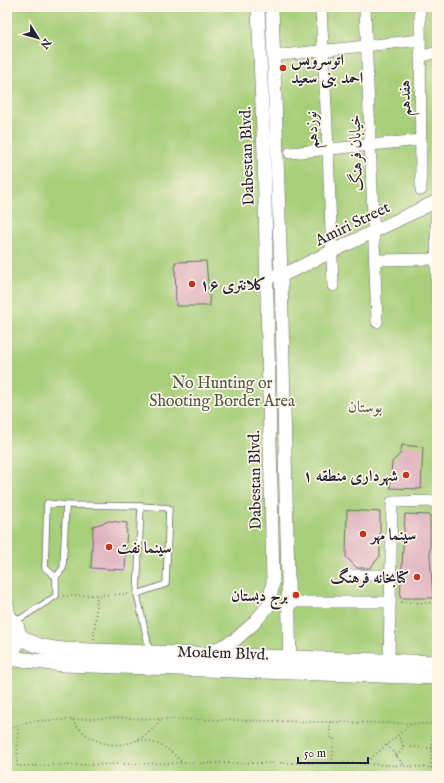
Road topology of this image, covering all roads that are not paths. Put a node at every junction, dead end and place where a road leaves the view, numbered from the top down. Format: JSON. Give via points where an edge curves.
{"nodes":[{"id":1,"x":258,"y":7,"type":"edge"},
{"id":2,"x":272,"y":7,"type":"edge"},
{"id":3,"x":321,"y":7,"type":"edge"},
{"id":4,"x":365,"y":7,"type":"edge"},
{"id":5,"x":420,"y":7,"type":"edge"},
{"id":6,"x":420,"y":40,"type":"junction"},
{"id":7,"x":366,"y":46,"type":"junction"},
{"id":8,"x":323,"y":50,"type":"junction"},
{"id":9,"x":437,"y":52,"type":"edge"},
{"id":10,"x":273,"y":56,"type":"junction"},
{"id":11,"x":420,"y":57,"type":"junction"},
{"id":12,"x":421,"y":140,"type":"junction"},
{"id":13,"x":371,"y":144,"type":"junction"},
{"id":14,"x":328,"y":148,"type":"junction"},
{"id":15,"x":290,"y":153,"type":"dead end"},
{"id":16,"x":421,"y":190,"type":"dead end"},
{"id":17,"x":437,"y":201,"type":"edge"},
{"id":18,"x":436,"y":218,"type":"edge"},
{"id":19,"x":374,"y":232,"type":"junction"},
{"id":20,"x":332,"y":252,"type":"junction"},
{"id":21,"x":437,"y":259,"type":"edge"},
{"id":22,"x":375,"y":260,"type":"junction"},
{"id":23,"x":267,"y":276,"type":"junction"},
{"id":24,"x":281,"y":276,"type":"junction"},
{"id":25,"x":333,"y":286,"type":"dead end"},
{"id":26,"x":437,"y":300,"type":"edge"},
{"id":27,"x":377,"y":322,"type":"dead end"},
{"id":28,"x":437,"y":501,"type":"edge"},
{"id":29,"x":66,"y":505,"type":"junction"},
{"id":30,"x":141,"y":506,"type":"junction"},
{"id":31,"x":350,"y":575,"type":"dead end"},
{"id":32,"x":391,"y":576,"type":"junction"},
{"id":33,"x":56,"y":577,"type":"junction"},
{"id":34,"x":137,"y":594,"type":"junction"},
{"id":35,"x":288,"y":602,"type":"junction"},
{"id":36,"x":390,"y":602,"type":"junction"},
{"id":37,"x":11,"y":619,"type":"edge"},
{"id":38,"x":150,"y":653,"type":"junction"},
{"id":39,"x":204,"y":655,"type":"junction"},
{"id":40,"x":7,"y":658,"type":"edge"},
{"id":41,"x":389,"y":661,"type":"junction"},
{"id":42,"x":437,"y":663,"type":"edge"},
{"id":43,"x":290,"y":665,"type":"junction"},
{"id":44,"x":437,"y":677,"type":"edge"}],
"edges":[{"from":1,"to":23,"type":"street","name":"Dabestan Blvd."},
{"from":2,"to":10,"type":"street","name":"Dabestan Blvd."},
{"from":3,"to":8,"type":"street","name":"نوزدهم"},
{"from":4,"to":7,"type":"street","name":"خیابان فرهنگ"},
{"from":5,"to":6,"type":"street","name":"هفدهم"},
{"from":6,"to":7,"type":"street"},
{"from":6,"to":11,"type":"street","name":"هفدهم"},
{"from":7,"to":8,"type":"street"},
{"from":7,"to":13,"type":"street","name":"خیابان فرهنگ"},
{"from":8,"to":10,"type":"street"},
{"from":8,"to":14,"type":"street","name":"نوزدهم"},
{"from":9,"to":11,"type":"street"},
{"from":10,"to":24,"type":"street","name":"Dabestan Blvd."},
{"from":11,"to":12,"type":"street","name":"هفدهم"},
{"from":12,"to":13,"type":"street"},
{"from":12,"to":16,"type":"street","name":"هفدهم"},
{"from":13,"to":14,"type":"street"},
{"from":13,"to":19,"type":"street","name":"خیابان فرهنگ"},
{"from":14,"to":15,"type":"street"},
{"from":14,"to":20,"type":"street","name":"نوزدهم"},
{"from":17,"to":19,"type":"street","name":"Amiri Street"},
{"from":18,"to":21,"type":"street"},
{"from":19,"to":20,"type":"street","name":"Amiri Street"},
{"from":19,"to":22,"type":"street","name":"خیابان فرهنگ"},
{"from":20,"to":24,"type":"street","name":"Amiri Street"},
{"from":20,"to":25,"type":"street","name":"نوزدهم"},
{"from":21,"to":22,"type":"street"},
{"from":21,"to":26,"type":"street"},
{"from":22,"to":27,"type":"street","name":"خیابان فرهنگ"},
{"from":23,"to":24,"type":"street"},
{"from":23,"to":39,"type":"street","name":"Dabestan Blvd.","via":[[274,582],[269,604],[253,624],[234,640]]},
{"from":24,"to":35,"type":"street","name":"Dabestan Blvd."},
{"from":28,"to":32,"type":"street","via":[[392,502]]},
{"from":29,"to":30,"type":"lane"},
{"from":29,"to":33,"type":"lane","via":[[63,568]]},
{"from":29,"to":33,"type":"lane","via":[[47,503],[45,568]]},
{"from":30,"to":34,"type":"lane"},
{"from":30,"to":34,"type":"lane","via":[[169,508],[166,584]]},
{"from":31,"to":32,"type":"street"},
{"from":32,"to":36,"type":"street"},
{"from":33,"to":37,"type":"lane","via":[[56,596]]},
{"from":34,"to":38,"type":"lane"},
{"from":35,"to":36,"type":"street"},
{"from":35,"to":43,"type":"street","name":"Dabestan Blvd."},
{"from":36,"to":41,"type":"street"},
{"from":37,"to":38,"type":"main road","name":"Moalem Blvd.","via":[[28,642],[40,647]]},
{"from":37,"to":40,"type":"main road","via":[[17,643]]},
{"from":38,"to":39,"type":"main road","name":"Moalem Blvd."},
{"from":39,"to":43,"type":"main road","name":"Moalem Blvd."},
{"from":40,"to":43,"type":"main road","name":"Moalem Blvd.","via":[[63,664]]},
{"from":41,"to":42,"type":"main road","name":"Moalem Blvd."},
{"from":41,"to":43,"type":"main road","name":"Moalem Blvd."},
{"from":43,"to":44,"type":"main road","name":"Moalem Blvd."}]}
